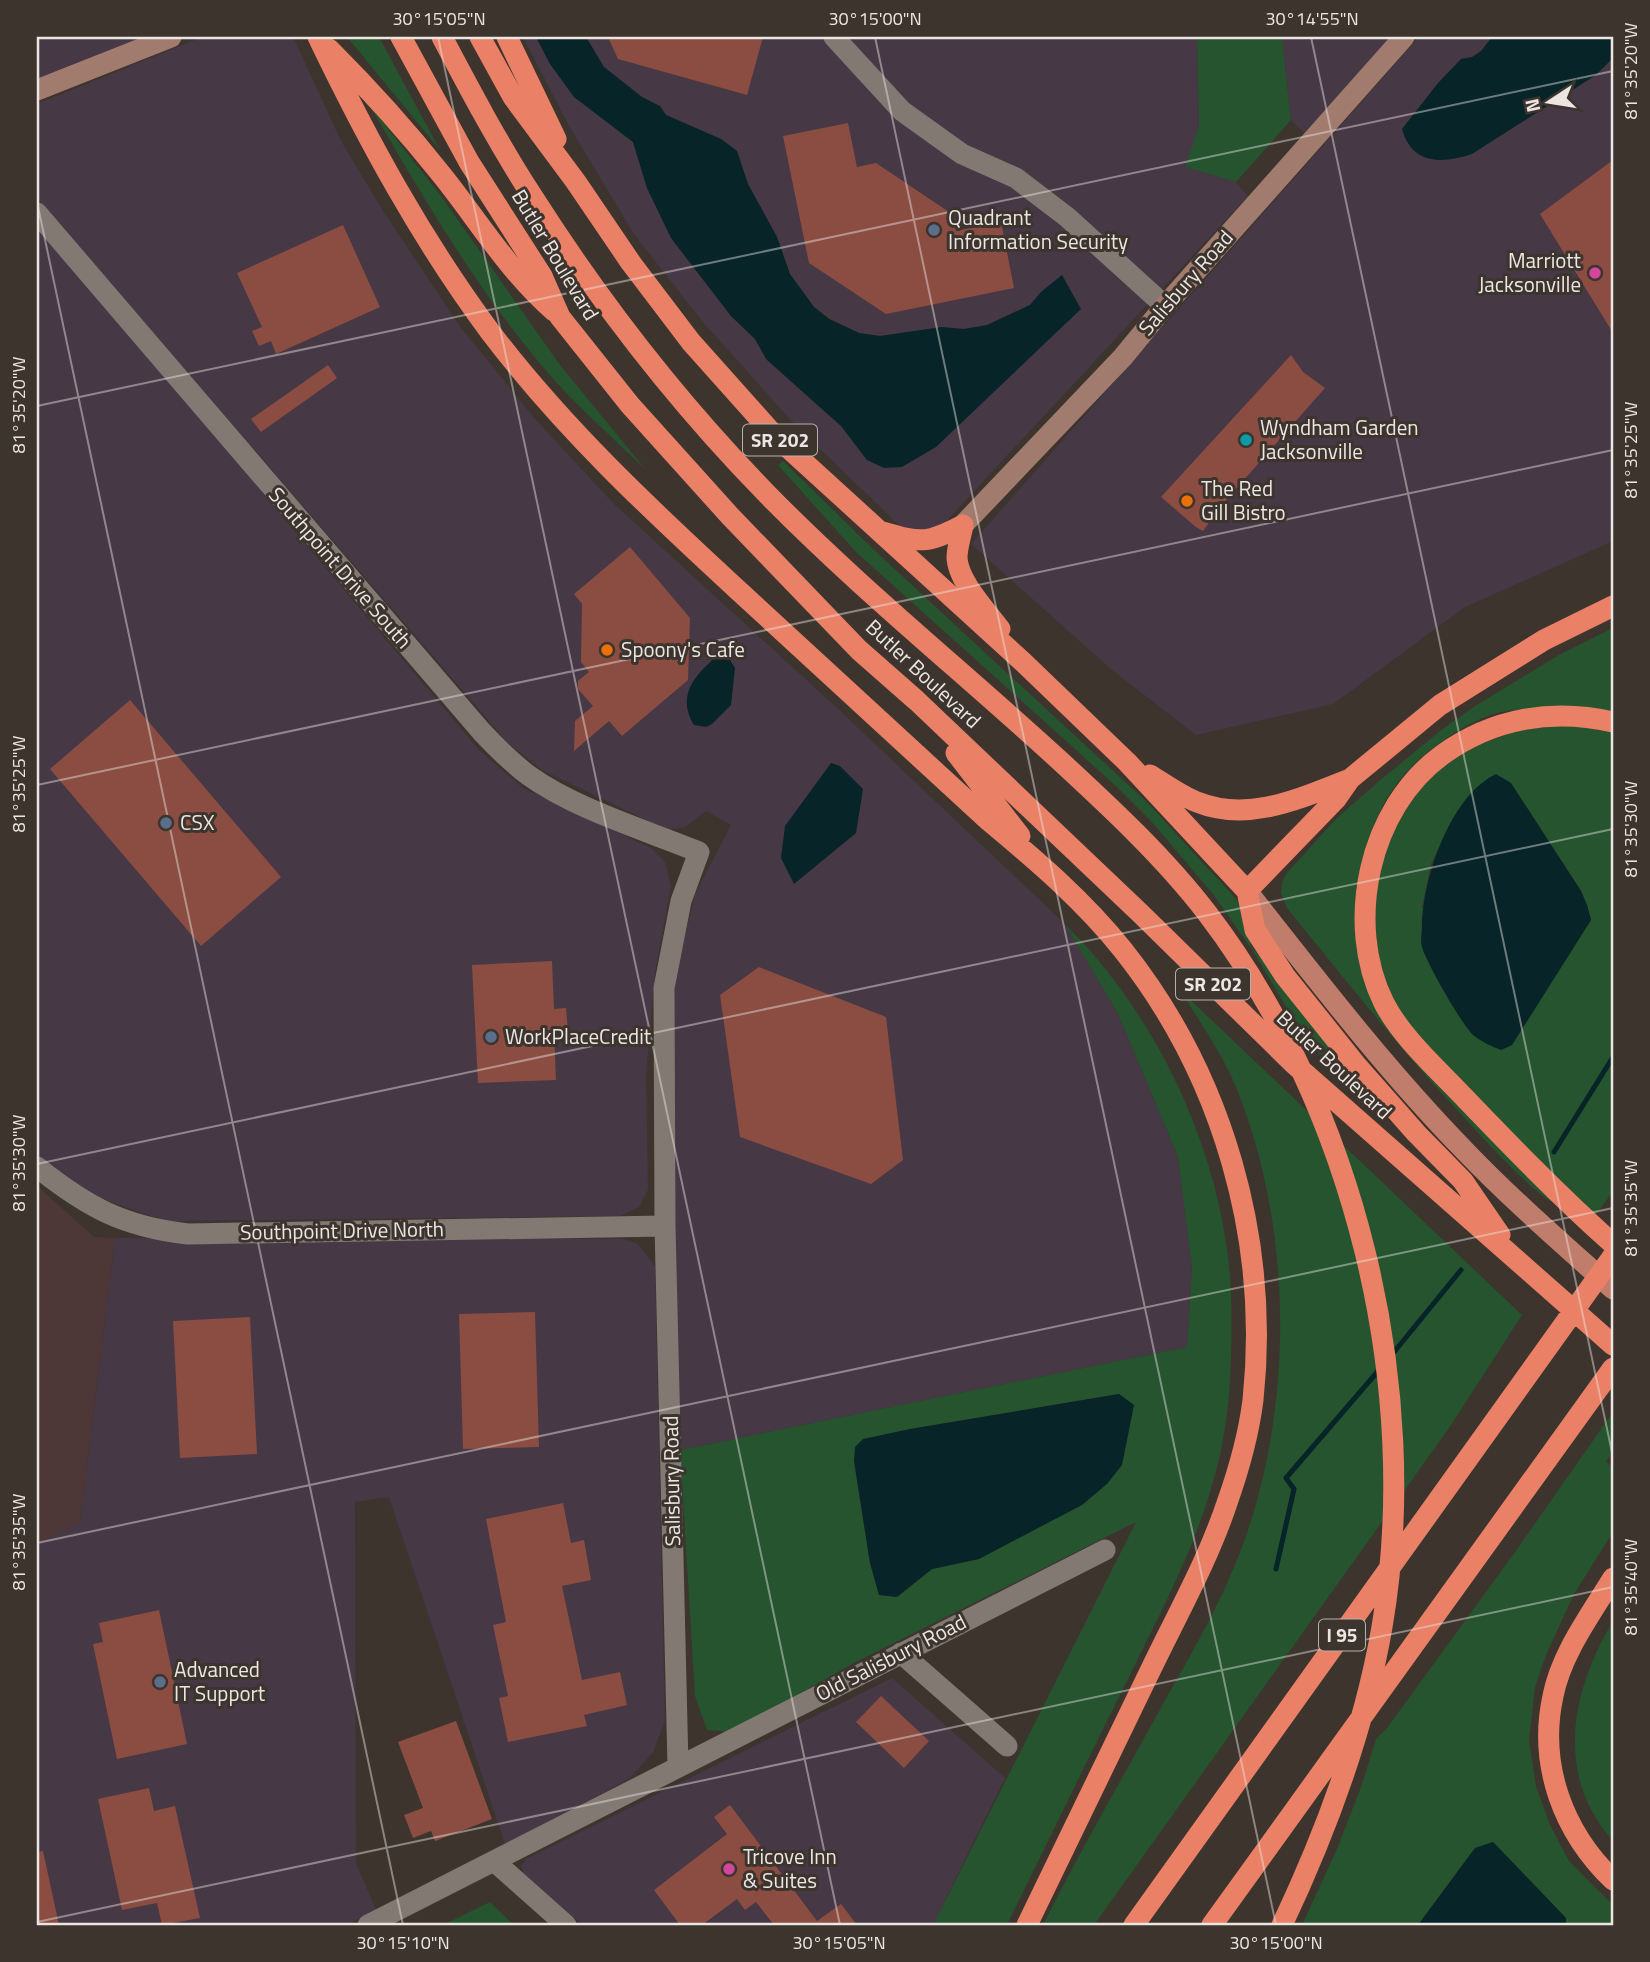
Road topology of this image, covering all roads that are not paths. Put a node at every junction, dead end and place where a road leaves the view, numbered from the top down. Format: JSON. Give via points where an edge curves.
{"nodes":[{"id":1,"x":171,"y":37,"type":"edge"},
{"id":2,"x":317,"y":37,"type":"edge"},
{"id":3,"x":401,"y":37,"type":"edge"},
{"id":4,"x":442,"y":37,"type":"edge"},
{"id":5,"x":480,"y":37,"type":"edge"},
{"id":6,"x":507,"y":37,"type":"edge"},
{"id":7,"x":834,"y":37,"type":"edge"},
{"id":8,"x":1404,"y":37,"type":"edge"},
{"id":9,"x":37,"y":90,"type":"edge"},
{"id":10,"x":576,"y":183,"type":"junction"},
{"id":11,"x":37,"y":212,"type":"edge"},
{"id":12,"x":1165,"y":306,"type":"junction"},
{"id":13,"x":560,"y":317,"type":"junction"},
{"id":14,"x":964,"y":525,"type":"junction"},
{"id":15,"x":877,"y":530,"type":"junction"},
{"id":16,"x":1613,"y":606,"type":"edge"},
{"id":17,"x":1023,"y":662,"type":"junction"},
{"id":18,"x":917,"y":701,"type":"junction"},
{"id":19,"x":1613,"y":722,"type":"edge"},
{"id":20,"x":1127,"y":762,"type":"junction"},
{"id":21,"x":1350,"y":779,"type":"junction"},
{"id":22,"x":699,"y":852,"type":"joint"},
{"id":23,"x":1043,"y":866,"type":"junction"},
{"id":24,"x":1247,"y":891,"type":"junction"},
{"id":25,"x":37,"y":1167,"type":"edge"},
{"id":26,"x":665,"y":1226,"type":"junction"},
{"id":27,"x":1613,"y":1244,"type":"edge"},
{"id":28,"x":1613,"y":1256,"type":"edge"},
{"id":29,"x":1517,"y":1259,"type":"junction"},
{"id":30,"x":1613,"y":1289,"type":"edge"},
{"id":31,"x":1613,"y":1345,"type":"edge"},
{"id":32,"x":1613,"y":1367,"type":"edge"},
{"id":33,"x":1105,"y":1550,"type":"dead end"},
{"id":34,"x":1613,"y":1578,"type":"edge"},
{"id":35,"x":901,"y":1653,"type":"junction"},
{"id":36,"x":1007,"y":1746,"type":"dead end"},
{"id":37,"x":678,"y":1766,"type":"junction"},
{"id":38,"x":495,"y":1862,"type":"junction"},
{"id":39,"x":1613,"y":1880,"type":"edge"},
{"id":40,"x":369,"y":1925,"type":"edge"},
{"id":41,"x":566,"y":1925,"type":"edge"},
{"id":42,"x":1027,"y":1925,"type":"edge"},
{"id":43,"x":1134,"y":1925,"type":"edge"},
{"id":44,"x":1212,"y":1925,"type":"edge"},
{"id":45,"x":1282,"y":1925,"type":"edge"}],
"edges":[{"from":1,"to":9,"type":"street"},
{"from":2,"to":13,"type":"highway","via":[[441,173],[527,288]]},
{"from":2,"to":23,"type":"highway","via":[[368,140],[423,234],[485,324],[549,404],[661,521]]},
{"from":3,"to":13,"type":"highway","name":"Butler Boulevard","number":"SR 202","via":[[469,162],[542,276]]},
{"from":4,"to":45,"type":"highway","via":[[529,191],[639,347],[776,503],[1142,840],[1206,911],[1280,1030],[1311,1092],[1356,1216],[1377,1305],[1390,1398],[1392,1545],[1377,1651],[1359,1728],[1324,1832]]},
{"from":5,"to":10,"type":"highway","name":"Butler Boulevard","number":"SR 202","via":[[513,97]]},
{"from":6,"to":10,"type":"highway"},
{"from":7,"to":12,"type":"street","via":[[902,111],[962,154],[1016,178],[1067,217]]},
{"from":8,"to":12,"type":"street","name":"Salisbury Road"},
{"from":10,"to":15,"type":"highway","name":"Butler Boulevard","number":"SR 202","via":[[691,341],[774,435]]},
{"from":11,"to":22,"type":"street","name":"Southpoint Drive South","via":[[504,755],[530,776],[587,807]]},
{"from":12,"to":14,"type":"street","name":"Salisbury Road","via":[[1123,357]]},
{"from":13,"to":18,"type":"highway","name":"Butler Boulevard","number":"SR 202","via":[[630,405],[730,516],[859,650]]},
{"from":14,"to":15,"type":"highway","via":[[926,541]]},
{"from":14,"to":17,"type":"highway","via":[[959,569]]},
{"from":15,"to":17,"type":"highway","name":"Butler Boulevard","number":"SR 202"},
{"from":16,"to":21,"type":"highway","via":[[1544,640],[1440,705]]},
{"from":17,"to":20,"type":"highway","name":"Butler Boulevard","number":"SR 202"},
{"from":18,"to":23,"type":"highway"},
{"from":18,"to":29,"type":"highway","name":"Butler Boulevard","number":"SR 202","via":[[1293,1063]]},
{"from":19,"to":27,"type":"highway","via":[[1563,715],[1534,717],[1487,730],[1442,755],[1409,789],[1382,836],[1372,862],[1364,918],[1370,966],[1385,1004],[1410,1039],[1511,1147]]},
{"from":20,"to":21,"type":"highway","via":[[1196,802],[1235,810],[1288,802]]},
{"from":20,"to":24,"type":"highway","name":"Butler Boulevard","number":"SR 202"},
{"from":21,"to":24,"type":"highway"},
{"from":22,"to":26,"type":"street","name":"Salisbury Road","via":[[681,901],[664,988]]},
{"from":23,"to":42,"type":"highway","via":[[1123,951],[1168,1013],[1197,1068],[1221,1126],[1240,1191],[1248,1229],[1256,1340],[1253,1402],[1237,1470],[1210,1549]]},
{"from":24,"to":29,"type":"highway","via":[[1255,930],[1279,968],[1357,1066],[1463,1181]]},
{"from":24,"to":30,"type":"main road","name":"Butler Boulevard","number":"SR 202","via":[[1383,1062],[1466,1152]]},
{"from":25,"to":26,"type":"street","name":"Southpoint Drive North","via":[[83,1202],[125,1222],[188,1234]]},
{"from":26,"to":37,"type":"street","name":"Salisbury Road"},
{"from":28,"to":43,"type":"highway","number":"I 95"},
{"from":29,"to":31,"type":"highway","number":"SR 202"},
{"from":32,"to":44,"type":"highway"},
{"from":33,"to":35,"type":"street","name":"Old Salisbury Road"},
{"from":34,"to":39,"type":"highway","via":[[1568,1654],[1553,1695],[1548,1737],[1551,1772],[1563,1812],[1584,1848]]},
{"from":35,"to":36,"type":"street"},
{"from":35,"to":37,"type":"street","name":"Old Salisbury Road"},
{"from":37,"to":38,"type":"street"},
{"from":38,"to":40,"type":"street"},
{"from":38,"to":41,"type":"street"}]}
